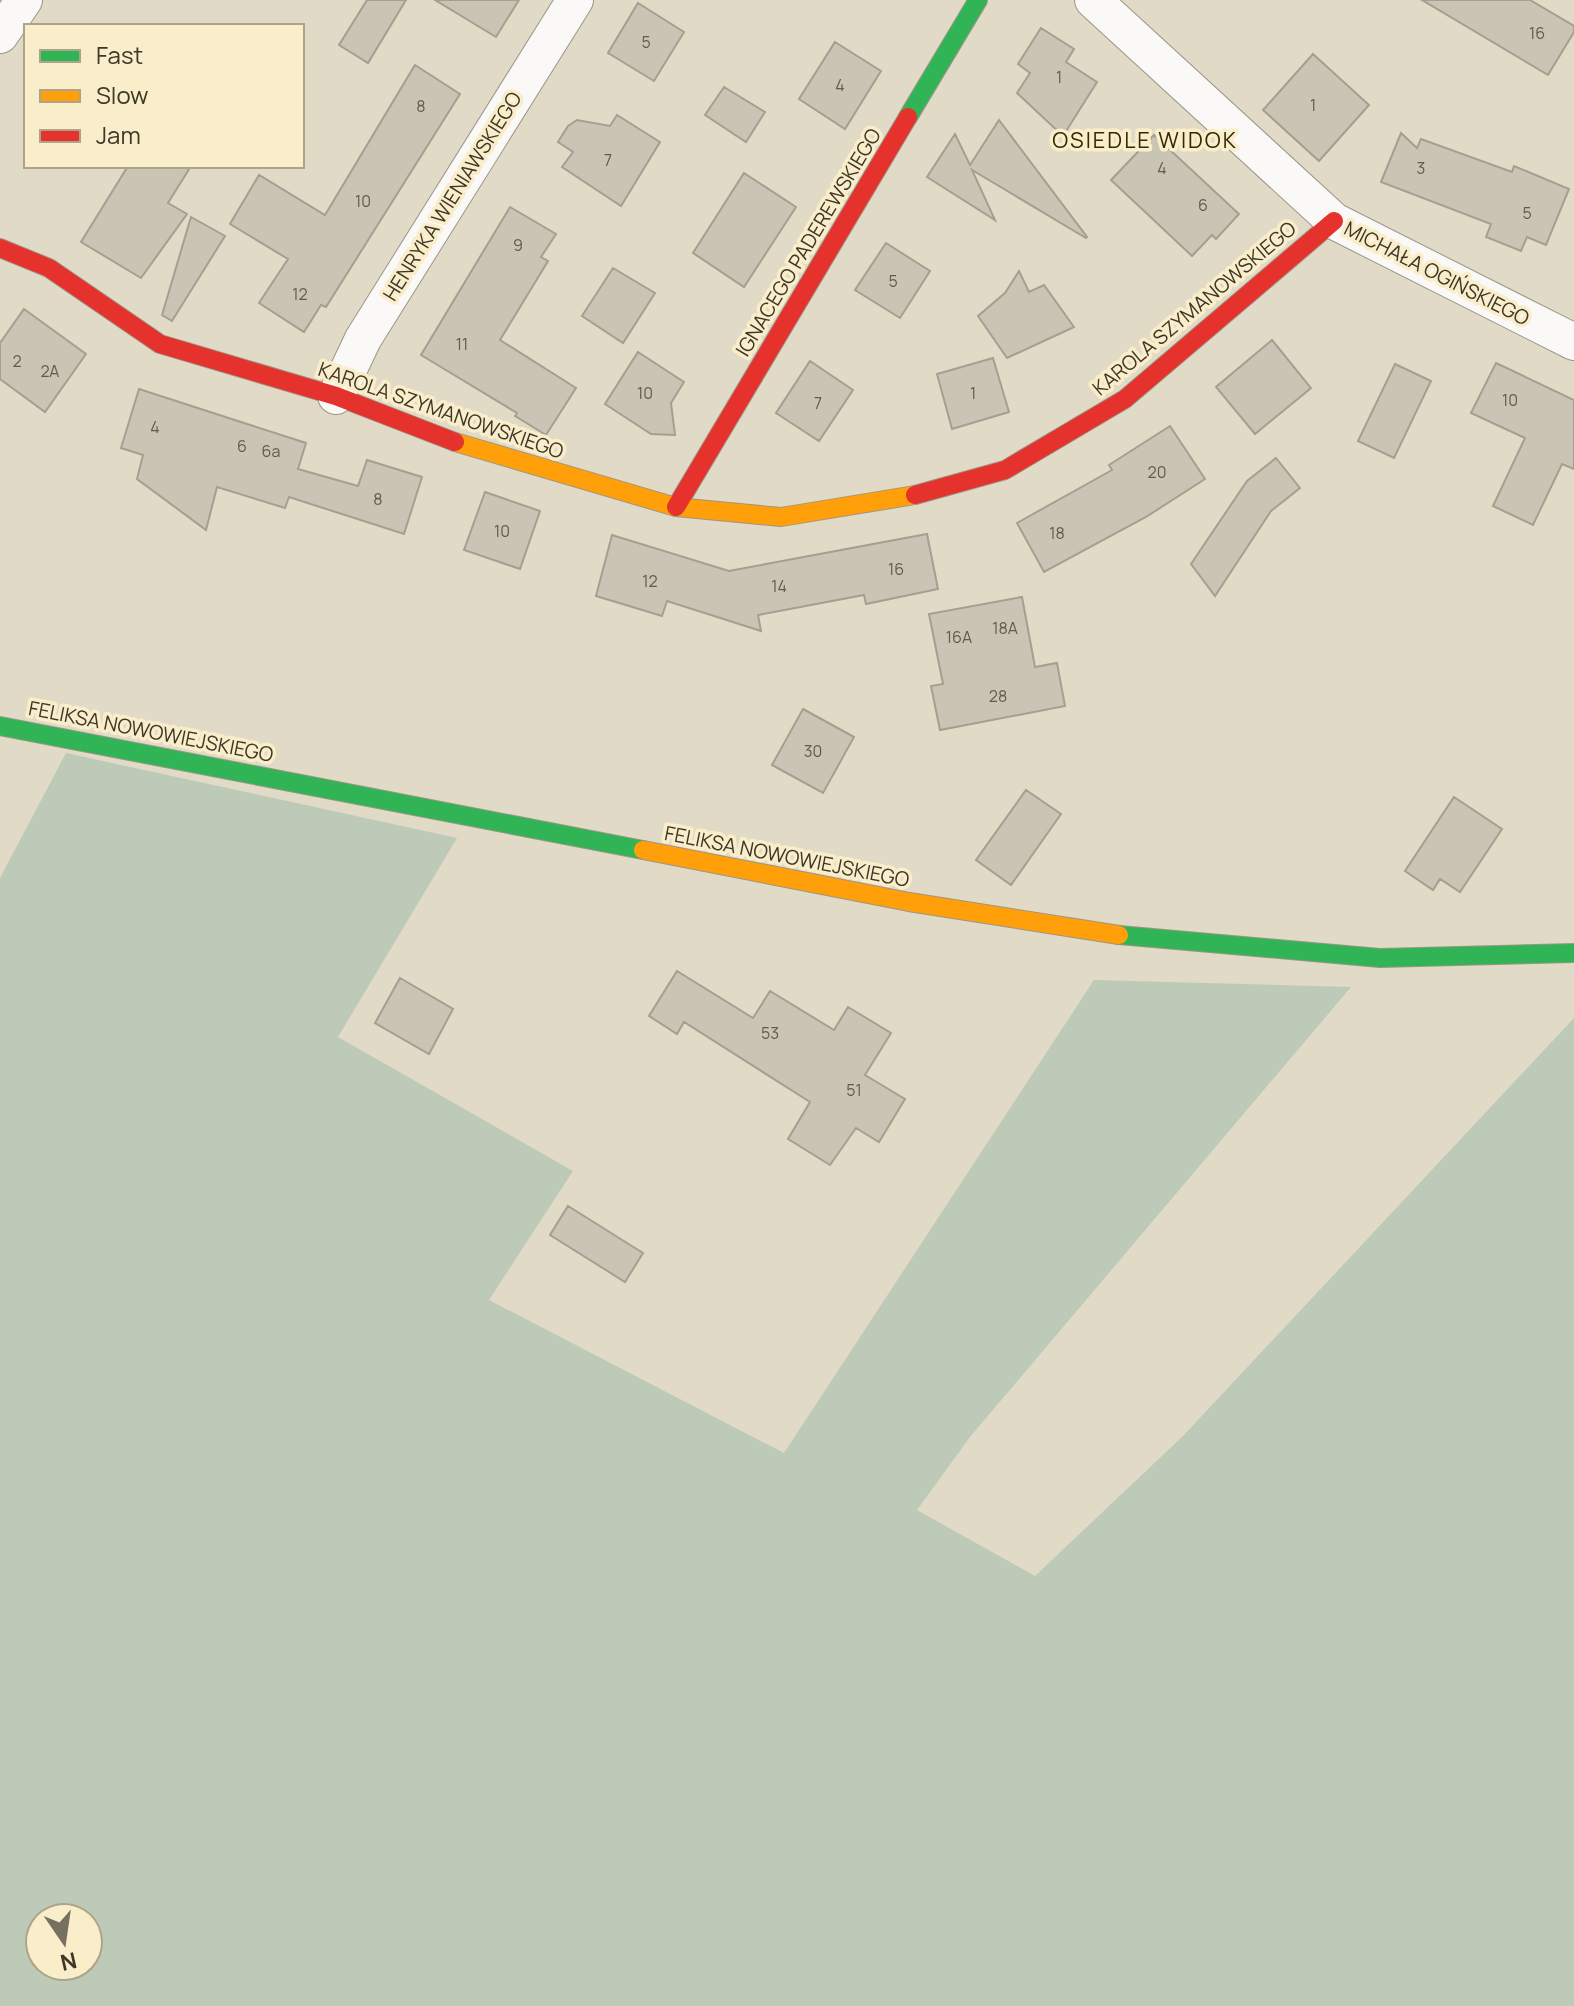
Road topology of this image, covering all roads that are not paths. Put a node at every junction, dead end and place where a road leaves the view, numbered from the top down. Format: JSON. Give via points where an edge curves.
{"nodes":[{"id":1,"x":24,"y":0,"type":"edge"},
{"id":2,"x":575,"y":0,"type":"edge"},
{"id":3,"x":978,"y":0,"type":"edge"},
{"id":4,"x":1093,"y":0,"type":"edge"},
{"id":5,"x":0,"y":35,"type":"edge"},
{"id":6,"x":1334,"y":221,"type":"junction"},
{"id":7,"x":0,"y":248,"type":"edge"},
{"id":8,"x":1571,"y":333,"type":"edge"},
{"id":9,"x":336,"y":396,"type":"junction"},
{"id":10,"x":676,"y":507,"type":"junction"},
{"id":11,"x":0,"y":726,"type":"edge"},
{"id":12,"x":1574,"y":953,"type":"edge"}],
"edges":[{"from":1,"to":5,"type":"street"},
{"from":2,"to":9,"type":"street","name":"HENRYKA WIENIAWSKIEGO","via":[[363,339]]},
{"from":3,"to":10,"type":"street","name":"IGNACEGO PADEREWSKIEGO"},
{"from":4,"to":6,"type":"street","name":"MICHAŁA OGIŃSKIEGO"},
{"from":6,"to":8,"type":"street","name":"MICHAŁA OGIŃSKIEGO"},
{"from":6,"to":10,"type":"street","name":"KAROLA SZYMANOWSKIEGO","via":[[1125,399],[1005,470],[913,496],[781,517]]},
{"from":7,"to":9,"type":"street","name":"KAROLA SZYMANOWSKIEGO","via":[[49,268],[160,344]]},
{"from":9,"to":10,"type":"street","name":"KAROLA SZYMANOWSKIEGO","via":[[484,453]]},
{"from":11,"to":12,"type":"street","name":"FELIKSA NOWOWIEJSKIEGO","via":[[909,902],[1142,939],[1380,958]]}]}
